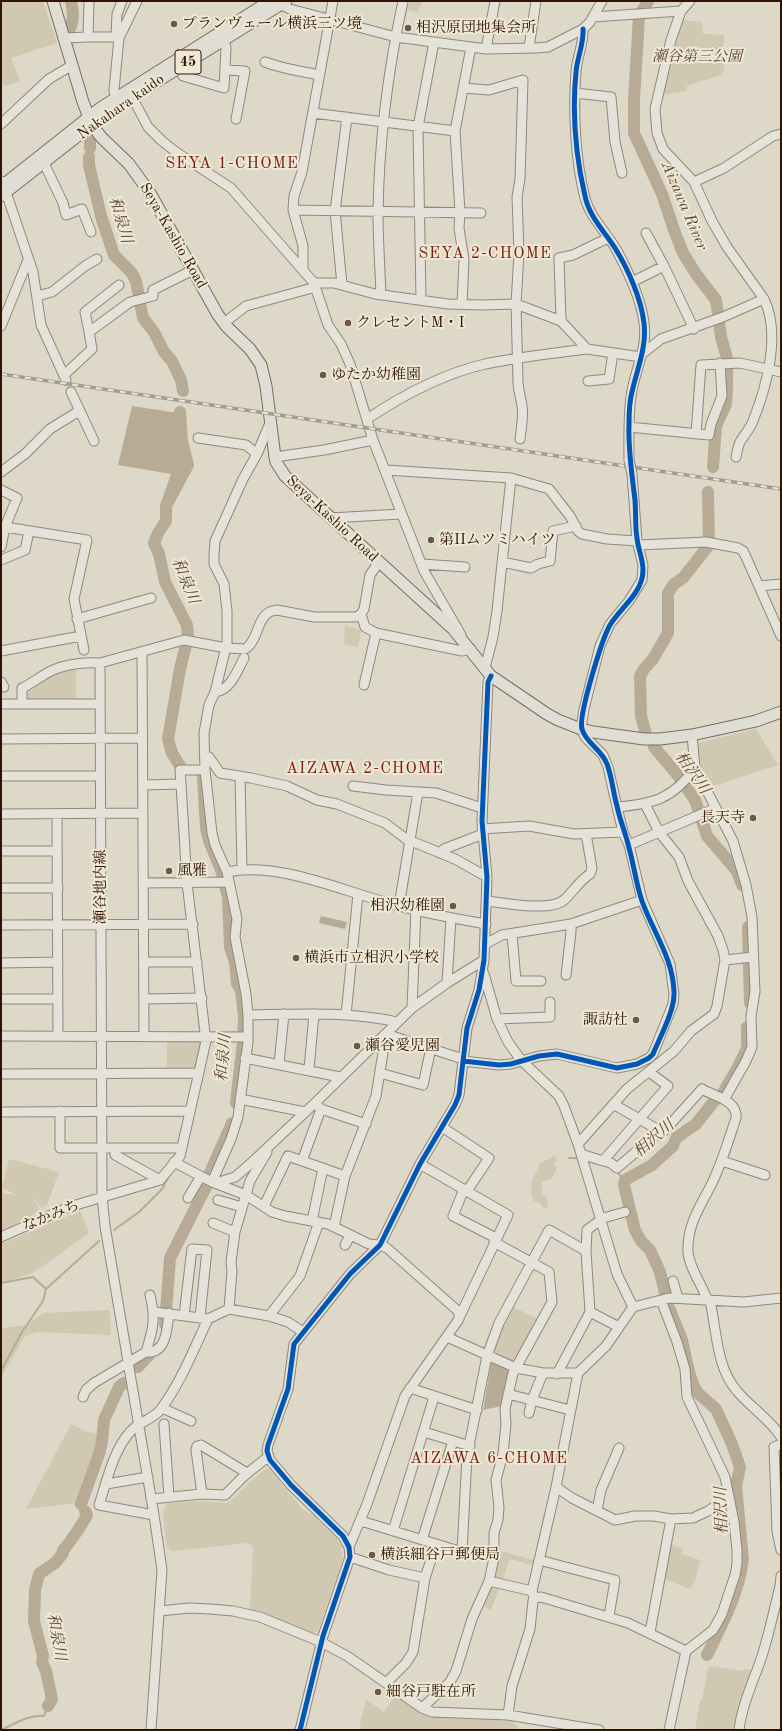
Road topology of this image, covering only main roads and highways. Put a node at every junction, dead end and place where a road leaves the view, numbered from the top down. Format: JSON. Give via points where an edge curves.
{"nodes":[{"id":1,"x":52,"y":1,"type":"edge"},
{"id":2,"x":274,"y":2,"type":"edge"},
{"id":3,"x":90,"y":121,"type":"junction"},
{"id":4,"x":2,"y":188,"type":"edge"},
{"id":5,"x":781,"y":712,"type":"edge"}],
"edges":[{"from":1,"to":3,"type":"main road","name":"Seya-Kashio Road"},
{"from":2,"to":3,"type":"main road","name":"Nakahara kaido","number":"45","via":[[224,40]]},
{"from":2,"to":3,"type":"main road","name":"Nakahara kaido","number":"45","via":[[115,98]]},
{"from":3,"to":4,"type":"main road","name":"Nakahara kaido","number":"45"},
{"from":3,"to":4,"type":"main road","name":"Nakahara kaido","number":"45","via":[[44,163]]},
{"from":3,"to":5,"type":"main road","name":"Seya-Kashio Road","via":[[137,174],[224,323],[250,349],[261,366],[276,462],[285,476],[453,629],[488,672],[547,714],[582,729],[644,739],[692,735],[756,721]]}]}
